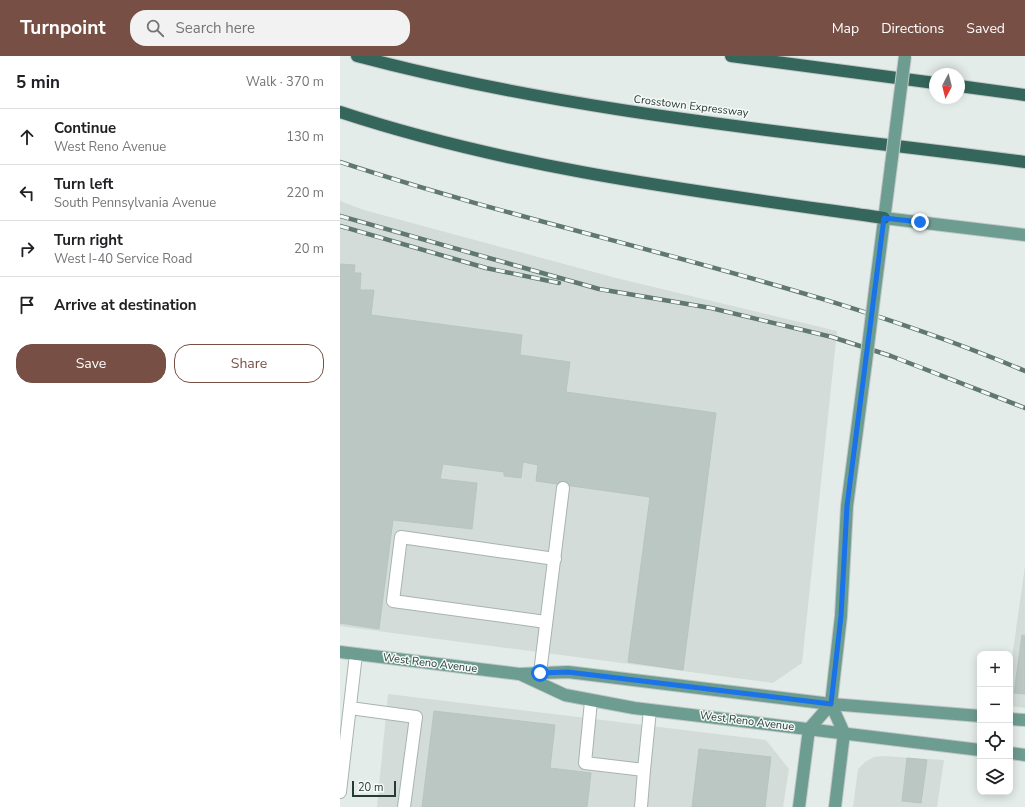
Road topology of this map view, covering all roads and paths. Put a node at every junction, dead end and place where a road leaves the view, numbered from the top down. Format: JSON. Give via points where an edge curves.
{"nodes":[{"id":1,"x":357,"y":56,"type":"edge"},
{"id":2,"x":731,"y":56,"type":"edge"},
{"id":3,"x":905,"y":56,"type":"edge"},
{"id":4,"x":929,"y":82,"type":"edge"},
{"id":5,"x":965,"y":87,"type":"edge"},
{"id":6,"x":1025,"y":95,"type":"edge"},
{"id":7,"x":340,"y":112,"type":"edge"},
{"id":8,"x":1025,"y":162,"type":"edge"},
{"id":9,"x":884,"y":218,"type":"junction"},
{"id":10,"x":1025,"y":235,"type":"edge"},
{"id":11,"x":563,"y":488,"type":"dead end"},
{"id":12,"x":554,"y":558,"type":"junction"},
{"id":13,"x":546,"y":622,"type":"junction"},
{"id":14,"x":340,"y":652,"type":"edge"},
{"id":15,"x":356,"y":654,"type":"junction"},
{"id":16,"x":540,"y":673,"type":"junction"},
{"id":17,"x":519,"y":674,"type":"junction"},
{"id":18,"x":591,"y":701,"type":"junction"},
{"id":19,"x":831,"y":704,"type":"junction"},
{"id":20,"x":350,"y":708,"type":"junction"},
{"id":21,"x":650,"y":710,"type":"junction"},
{"id":22,"x":977,"y":716,"type":"edge"},
{"id":23,"x":1013,"y":719,"type":"edge"},
{"id":24,"x":1025,"y":720,"type":"edge"},
{"id":25,"x":809,"y":729,"type":"junction"},
{"id":26,"x":844,"y":733,"type":"junction"},
{"id":27,"x":977,"y":750,"type":"edge"},
{"id":28,"x":1013,"y":753,"type":"edge"},
{"id":29,"x":1025,"y":755,"type":"edge"},
{"id":30,"x":342,"y":762,"type":"edge"},
{"id":31,"x":644,"y":770,"type":"junction"},
{"id":32,"x":340,"y":792,"type":"edge"},
{"id":33,"x":404,"y":807,"type":"edge"},
{"id":34,"x":641,"y":807,"type":"edge"},
{"id":35,"x":799,"y":807,"type":"edge"},
{"id":36,"x":835,"y":807,"type":"edge"}],
"edges":[{"from":1,"to":8,"type":"highway","name":"Crosstown Expressway","via":[[455,80],[557,100]]},
{"from":2,"to":4,"type":"highway"},
{"from":3,"to":9,"type":"main road","bridge":true},
{"from":5,"to":6,"type":"highway"},
{"from":7,"to":9,"type":"highway","via":[[438,141],[528,162],[611,178]]},
{"from":9,"to":10,"type":"main road"},
{"from":9,"to":19,"type":"main road","bridge":true,"via":[[847,506],[841,610]]},
{"from":11,"to":12,"type":"street"},
{"from":12,"to":13,"type":"street"},
{"from":12,"to":13,"type":"street","via":[[401,537],[398,558],[393,601]]},
{"from":13,"to":16,"type":"street"},
{"from":14,"to":15,"type":"main road","name":"West Reno Avenue"},
{"from":15,"to":17,"type":"main road","name":"West Reno Avenue"},
{"from":15,"to":20,"type":"street"},
{"from":16,"to":17,"type":"main road","name":"West Reno Avenue"},
{"from":16,"to":19,"type":"main road","name":"West Reno Avenue","via":[[568,672]]},
{"from":17,"to":18,"type":"main road","name":"West Reno Avenue","via":[[565,695]]},
{"from":18,"to":21,"type":"main road","name":"West Reno Avenue"},
{"from":18,"to":31,"type":"street","via":[[585,763]]},
{"from":19,"to":22,"type":"main road","name":"West Reno Avenue"},
{"from":19,"to":25,"type":"main road"},
{"from":19,"to":26,"type":"main road"},
{"from":20,"to":30,"type":"street"},
{"from":20,"to":33,"type":"street","via":[[416,716]]},
{"from":21,"to":25,"type":"main road","name":"West Reno Avenue"},
{"from":21,"to":31,"type":"street"},
{"from":23,"to":24,"type":"main road"},
{"from":25,"to":26,"type":"main road","name":"West Reno Avenue"},
{"from":25,"to":35,"type":"main road"},
{"from":26,"to":27,"type":"main road","name":"West Reno Avenue"},
{"from":26,"to":36,"type":"main road"},
{"from":28,"to":29,"type":"main road"},
{"from":30,"to":32,"type":"street"},
{"from":31,"to":34,"type":"street"}]}
